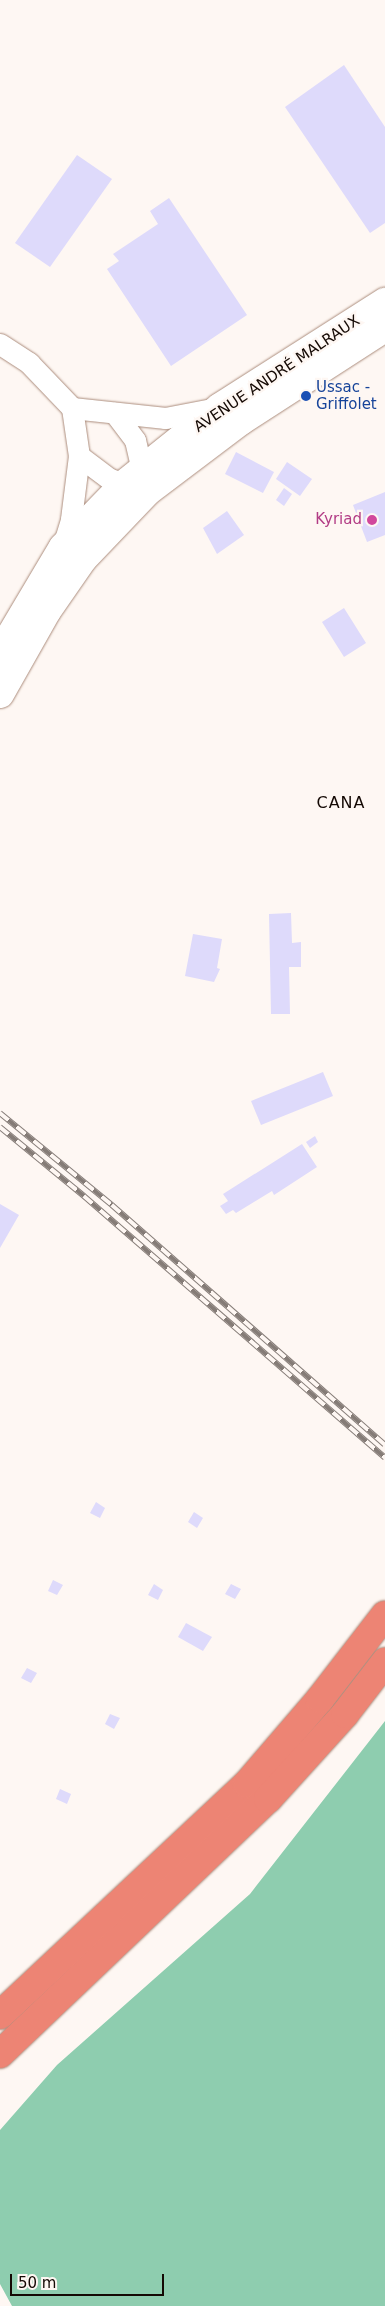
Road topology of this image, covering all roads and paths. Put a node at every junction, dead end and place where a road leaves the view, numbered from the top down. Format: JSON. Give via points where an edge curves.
{"nodes":[{"id":1,"x":385,"y":302,"type":"edge"},
{"id":2,"x":385,"y":328,"type":"edge"},
{"id":3,"x":0,"y":344,"type":"edge"},
{"id":4,"x":220,"y":407,"type":"junction"},
{"id":5,"x":72,"y":408,"type":"junction"},
{"id":6,"x":115,"y":413,"type":"junction"},
{"id":7,"x":79,"y":456,"type":"junction"},
{"id":8,"x":137,"y":482,"type":"junction"},
{"id":9,"x":63,"y":547,"type":"junction"},
{"id":10,"x":0,"y":653,"type":"edge"},
{"id":11,"x":0,"y":694,"type":"edge"},
{"id":12,"x":385,"y":1615,"type":"edge"},
{"id":13,"x":385,"y":1662,"type":"edge"},
{"id":14,"x":0,"y":2015,"type":"edge"},
{"id":15,"x":0,"y":2054,"type":"edge"}],
"edges":[{"from":1,"to":4,"type":"street","name":"AVENUE ANDRÉ MALRAUX"},
{"from":2,"to":8,"type":"street","name":"AVENUE ANDRÉ MALRAUX","via":[[241,421]]},
{"from":3,"to":5,"type":"street","via":[[28,363]]},
{"from":4,"to":6,"type":"street","via":[[166,418]]},
{"from":4,"to":8,"type":"street","name":"AVENUE ANDRÉ MALRAUX"},
{"from":5,"to":6,"type":"street"},
{"from":5,"to":7,"type":"street"},
{"from":6,"to":8,"type":"street","via":[[136,440]]},
{"from":7,"to":8,"type":"street"},
{"from":7,"to":9,"type":"street","via":[[71,519]]},
{"from":8,"to":9,"type":"street","name":"AVENUE ANDRÉ MALRAUX"},
{"from":8,"to":11,"type":"street","name":"AVENUE ANDRÉ MALRAUX","via":[[47,611]]},
{"from":9,"to":10,"type":"street","name":"AVENUE ANDRÉ MALRAUX"},
{"from":12,"to":14,"type":"highway","via":[[320,1699],[247,1784]]},
{"from":13,"to":15,"type":"highway","via":[[345,1714],[268,1799]]}]}
